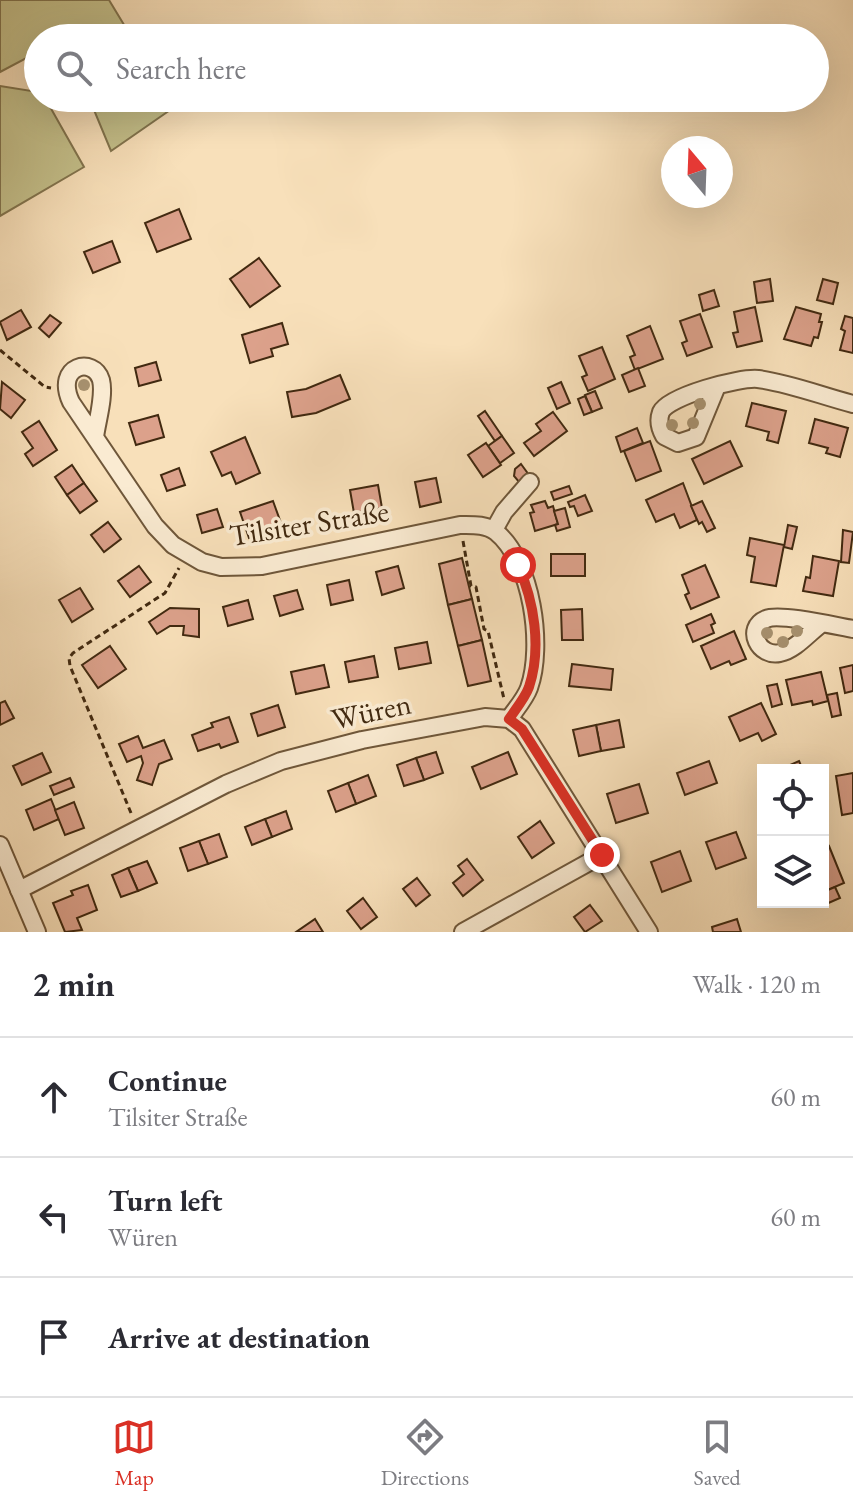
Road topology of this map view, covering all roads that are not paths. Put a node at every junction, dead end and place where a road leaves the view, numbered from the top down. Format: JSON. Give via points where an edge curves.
{"nodes":[{"id":1,"x":717,"y":386,"type":"dead end"},
{"id":2,"x":853,"y":404,"type":"edge"},
{"id":3,"x":95,"y":437,"type":"junction"},
{"id":4,"x":530,"y":482,"type":"dead end"},
{"id":5,"x":494,"y":530,"type":"junction"},
{"id":6,"x":821,"y":624,"type":"dead end"},
{"id":7,"x":853,"y":629,"type":"edge"},
{"id":8,"x":509,"y":719,"type":"junction"},
{"id":9,"x":0,"y":845,"type":"edge"},
{"id":10,"x":602,"y":855,"type":"junction"},
{"id":11,"x":19,"y":890,"type":"junction"},
{"id":12,"x":37,"y":932,"type":"edge"},
{"id":13,"x":463,"y":932,"type":"edge"},
{"id":14,"x":649,"y":932,"type":"edge"}],
"edges":[{"from":1,"to":2,"type":"street","via":[[759,379]]},
{"from":3,"to":3,"type":"street","name":"Tilsiter Straße","via":[[65,389],[67,377],[85,366],[100,377],[102,387]]},
{"from":3,"to":5,"type":"street","name":"Tilsiter Straße","via":[[173,545],[221,567],[241,568],[460,525]]},
{"from":4,"to":5,"type":"street"},
{"from":5,"to":8,"type":"street","via":[[518,565],[535,624],[529,688]]},
{"from":6,"to":7,"type":"street"},
{"from":8,"to":10,"type":"street","via":[[522,729]]},
{"from":8,"to":11,"type":"street","name":"Würen","via":[[485,717],[311,752],[239,778]]},
{"from":9,"to":11,"type":"street"},
{"from":10,"to":13,"type":"street"},
{"from":10,"to":14,"type":"street"},
{"from":11,"to":12,"type":"street"}]}
